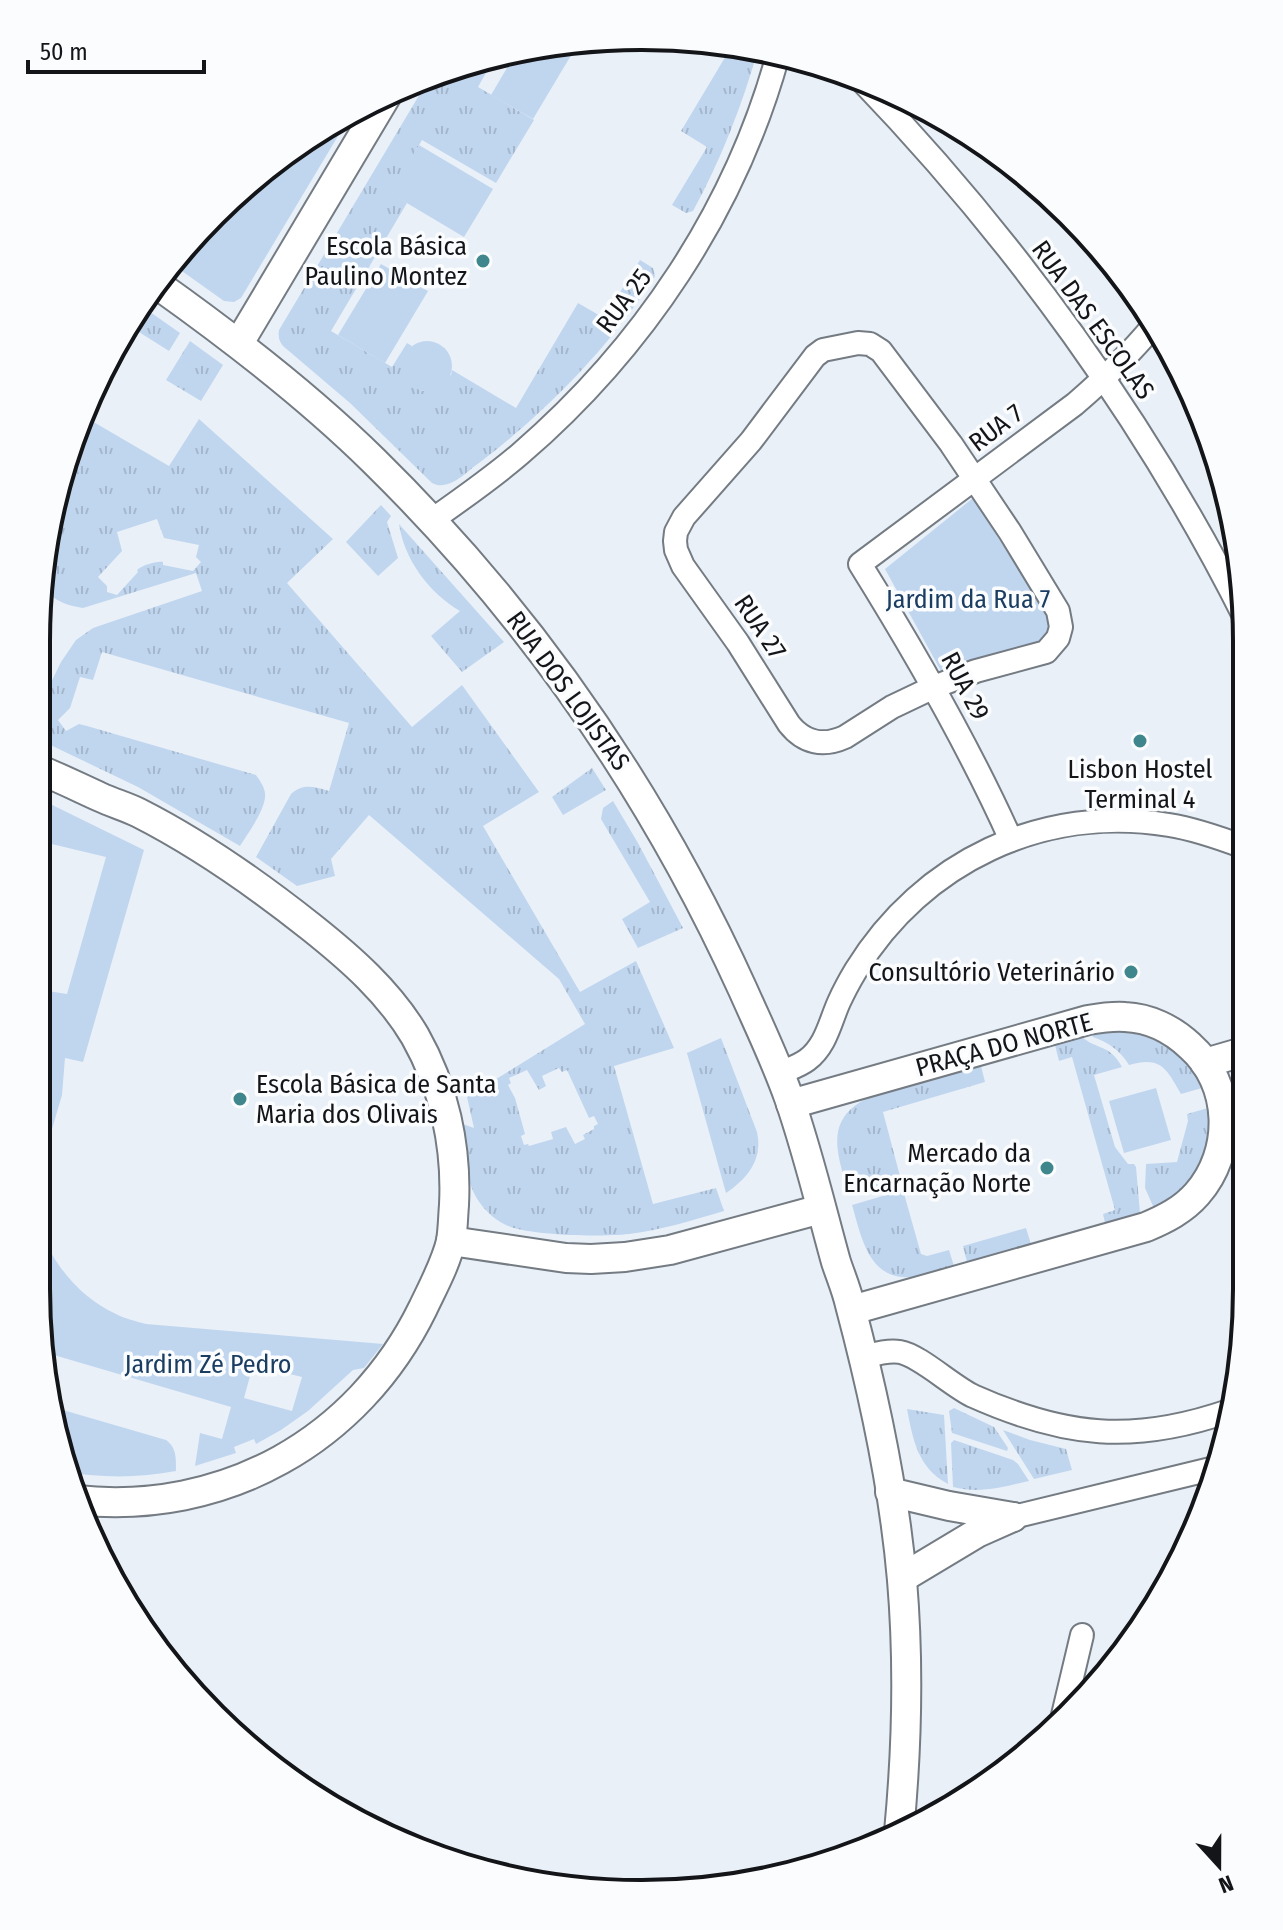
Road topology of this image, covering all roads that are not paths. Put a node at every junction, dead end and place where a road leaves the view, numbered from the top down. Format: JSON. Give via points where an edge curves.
{"nodes":[{"id":1,"x":775,"y":65,"type":"edge"},
{"id":2,"x":880,"y":100,"type":"edge"},
{"id":3,"x":376,"y":113,"type":"edge"},
{"id":4,"x":166,"y":290,"type":"edge"},
{"id":5,"x":1146,"y":334,"type":"edge"},
{"id":6,"x":239,"y":343,"type":"junction"},
{"id":7,"x":1103,"y":380,"type":"junction"},
{"id":8,"x":975,"y":479,"type":"junction"},
{"id":9,"x":432,"y":520,"type":"junction"},
{"id":10,"x":860,"y":564,"type":"joint"},
{"id":11,"x":1231,"y":592,"type":"edge"},
{"id":12,"x":934,"y":687,"type":"junction"},
{"id":13,"x":50,"y":774,"type":"edge"},
{"id":14,"x":1011,"y":840,"type":"junction"},
{"id":15,"x":1233,"y":843,"type":"edge"},
{"id":16,"x":1233,"y":1055,"type":"edge"},
{"id":17,"x":1205,"y":1063,"type":"junction"},
{"id":18,"x":780,"y":1073,"type":"junction"},
{"id":19,"x":791,"y":1104,"type":"junction"},
{"id":20,"x":1233,"y":1124,"type":"edge"},
{"id":21,"x":821,"y":1209,"type":"junction"},
{"id":22,"x":451,"y":1241,"type":"junction"},
{"id":23,"x":852,"y":1310,"type":"junction"},
{"id":24,"x":864,"y":1357,"type":"junction"},
{"id":25,"x":1220,"y":1414,"type":"edge"},
{"id":26,"x":1205,"y":1471,"type":"edge"},
{"id":27,"x":890,"y":1492,"type":"junction"},
{"id":28,"x":90,"y":1501,"type":"edge"},
{"id":29,"x":1013,"y":1517,"type":"junction"},
{"id":30,"x":902,"y":1578,"type":"junction"},
{"id":31,"x":1082,"y":1635,"type":"dead end"},
{"id":32,"x":1067,"y":1700,"type":"edge"},
{"id":33,"x":900,"y":1821,"type":"edge"}],
"edges":[{"from":1,"to":9,"type":"street","name":"RUA 25","via":[[718,207],[634,338],[518,457]]},
{"from":2,"to":7,"type":"street","name":"RUA DAS ESCOLAS","via":[[979,213]]},
{"from":3,"to":6,"type":"street"},
{"from":4,"to":6,"type":"street","name":"RUA DOS LOJISTAS"},
{"from":5,"to":7,"type":"street","name":"RUA 7"},
{"from":6,"to":9,"type":"street","name":"RUA DOS LOJISTAS","via":[[372,459]]},
{"from":7,"to":8,"type":"street","name":"RUA 7"},
{"from":7,"to":11,"type":"street","name":"RUA DAS ESCOLAS","via":[[1161,468]]},
{"from":8,"to":10,"type":"street","name":"RUA 7"},
{"from":8,"to":12,"type":"street","name":"RUA 27","via":[[1058,611],[1060,631],[1053,646],[1037,656]]},
{"from":8,"to":12,"type":"street","name":"RUA 27","via":[[881,351],[858,343],[815,356],[676,532],[683,566],[789,724],[804,738],[837,741]]},
{"from":9,"to":18,"type":"street","name":"RUA DOS LOJISTAS","via":[[518,619],[622,765],[695,890]]},
{"from":10,"to":12,"type":"street","name":"RUA 29"},
{"from":12,"to":14,"type":"street","name":"RUA 29"},
{"from":13,"to":22,"type":"street","via":[[139,813],[209,855],[324,938],[386,995],[414,1035],[442,1098],[454,1156]]},
{"from":14,"to":15,"type":"street","via":[[1068,824],[1135,821]]},
{"from":14,"to":18,"type":"street","via":[[944,874],[894,918],[854,972],[822,1044],[807,1061]]},
{"from":16,"to":17,"type":"street"},
{"from":17,"to":19,"type":"street","name":"PRAÇA DO NORTE","via":[[1165,1027],[1137,1018],[1107,1017]]},
{"from":17,"to":20,"type":"street","name":"PRAÇA DO NORTE"},
{"from":18,"to":19,"type":"street","name":"RUA DOS LOJISTAS"},
{"from":19,"to":21,"type":"street","name":"RUA DOS LOJISTAS"},
{"from":20,"to":23,"type":"street","name":"PRAÇA DO NORTE","via":[[1208,1180],[1164,1219]]},
{"from":21,"to":22,"type":"street","via":[[625,1257],[566,1258]]},
{"from":21,"to":23,"type":"street","name":"RUA DOS LOJISTAS"},
{"from":22,"to":28,"type":"street","via":[[426,1302],[393,1360],[323,1433],[265,1469],[201,1492],[134,1502]]},
{"from":23,"to":24,"type":"street","name":"RUA DOS LOJISTAS"},
{"from":24,"to":25,"type":"street","via":[[910,1354],[970,1394],[1065,1428],[1133,1432]]},
{"from":24,"to":27,"type":"street","name":"RUA DOS LOJISTAS"},
{"from":26,"to":29,"type":"street"},
{"from":27,"to":29,"type":"street"},
{"from":27,"to":30,"type":"street","name":"RUA DOS LOJISTAS"},
{"from":29,"to":30,"type":"street"},
{"from":30,"to":33,"type":"street","name":"RUA DOS LOJISTAS","via":[[906,1718]]},
{"from":31,"to":32,"type":"street"}]}
